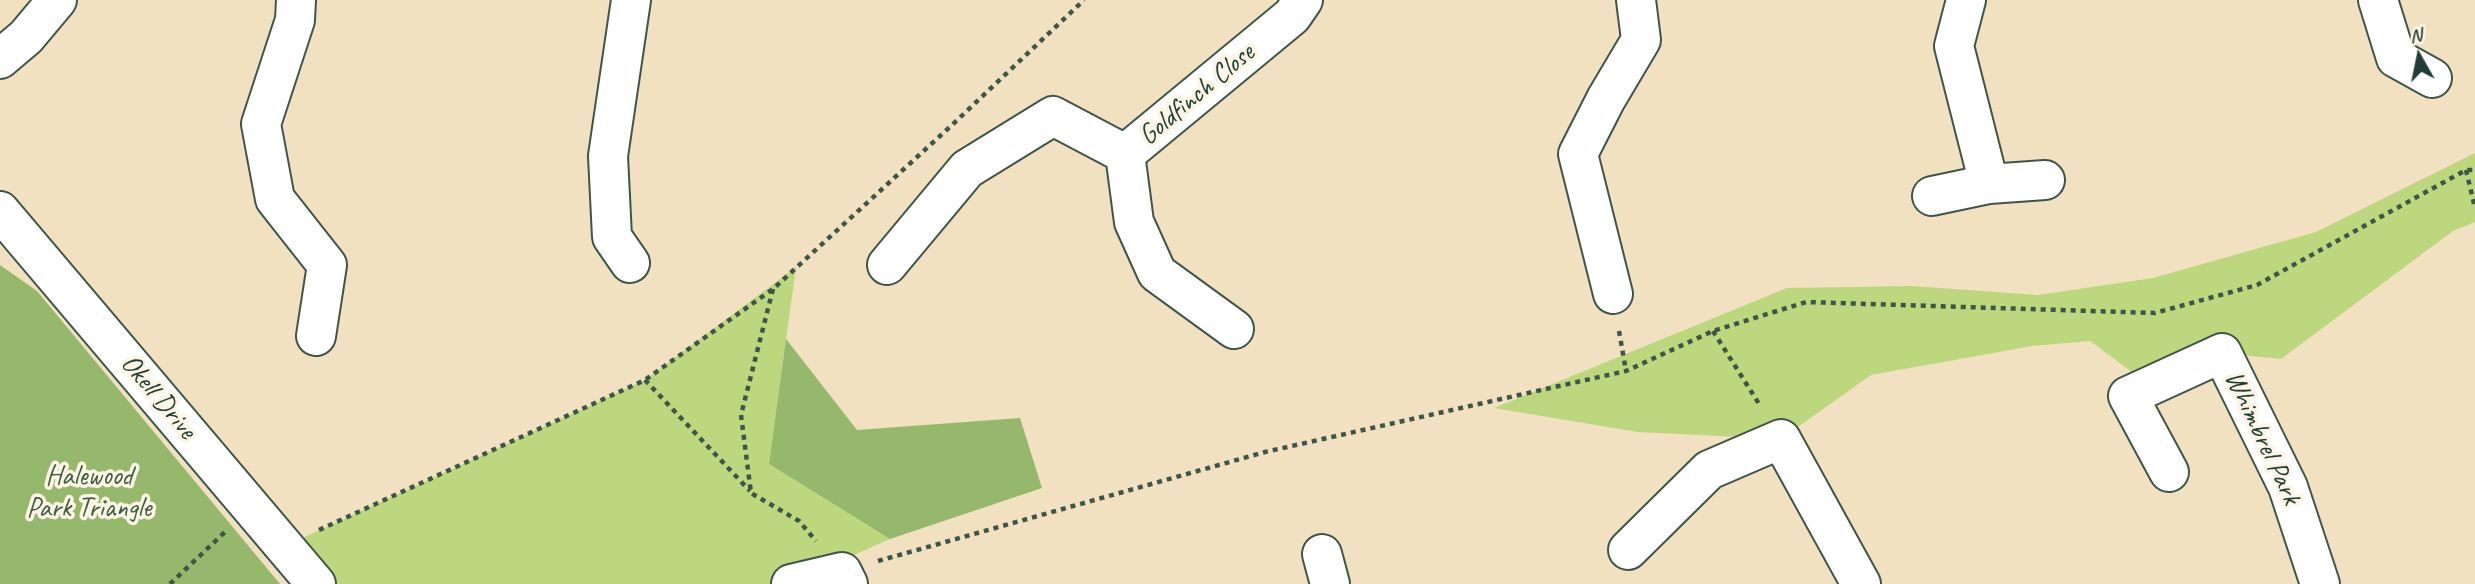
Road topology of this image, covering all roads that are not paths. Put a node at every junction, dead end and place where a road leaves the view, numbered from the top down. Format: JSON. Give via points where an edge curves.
{"nodes":[{"id":1,"x":57,"y":0,"type":"edge"},
{"id":2,"x":296,"y":0,"type":"edge"},
{"id":3,"x":631,"y":0,"type":"edge"},
{"id":4,"x":1303,"y":0,"type":"edge"},
{"id":5,"x":1636,"y":0,"type":"edge"},
{"id":6,"x":1966,"y":0,"type":"edge"},
{"id":7,"x":2378,"y":0,"type":"edge"},
{"id":8,"x":0,"y":59,"type":"edge"},
{"id":9,"x":2432,"y":78,"type":"dead end"},
{"id":10,"x":1125,"y":154,"type":"junction"},
{"id":11,"x":2045,"y":180,"type":"dead end"},
{"id":12,"x":1989,"y":184,"type":"junction"},
{"id":13,"x":1932,"y":196,"type":"dead end"},
{"id":14,"x":0,"y":211,"type":"edge"},
{"id":15,"x":630,"y":263,"type":"dead end"},
{"id":16,"x":887,"y":265,"type":"dead end"},
{"id":17,"x":1613,"y":295,"type":"dead end"},
{"id":18,"x":1234,"y":329,"type":"dead end"},
{"id":19,"x":316,"y":336,"type":"dead end"},
{"id":20,"x":2169,"y":472,"type":"dead end"},
{"id":21,"x":1628,"y":550,"type":"dead end"},
{"id":22,"x":845,"y":578,"type":"edge"},
{"id":23,"x":316,"y":584,"type":"edge"},
{"id":24,"x":790,"y":584,"type":"edge"},
{"id":25,"x":1861,"y":584,"type":"edge"},
{"id":26,"x":2320,"y":584,"type":"edge"}],
"edges":[{"from":1,"to":8,"type":"street"},
{"from":2,"to":19,"type":"street","via":[[295,20],[261,124],[275,199],[327,265]]},
{"from":3,"to":15,"type":"street","via":[[608,156],[612,237]]},
{"from":4,"to":10,"type":"street","name":"Goldfinch Close","via":[[1292,16]]},
{"from":5,"to":17,"type":"street","via":[[1641,40],[1578,154]]},
{"from":6,"to":12,"type":"street","via":[[1954,46]]},
{"from":7,"to":9,"type":"street","via":[[2396,58]]},
{"from":10,"to":16,"type":"street","via":[[1053,116],[967,169]]},
{"from":10,"to":18,"type":"street","name":"Goldfinch Close","via":[[1134,222],[1157,273]]},
{"from":11,"to":12,"type":"street"},
{"from":12,"to":13,"type":"street"},
{"from":14,"to":23,"type":"street","name":"Okell Drive"},
{"from":20,"to":26,"type":"street","name":"Whimbrel Park","via":[[2128,396],[2222,353],[2288,487]]},
{"from":21,"to":25,"type":"street","via":[[1709,470],[1781,439]]},
{"from":22,"to":24,"type":"street"}]}
